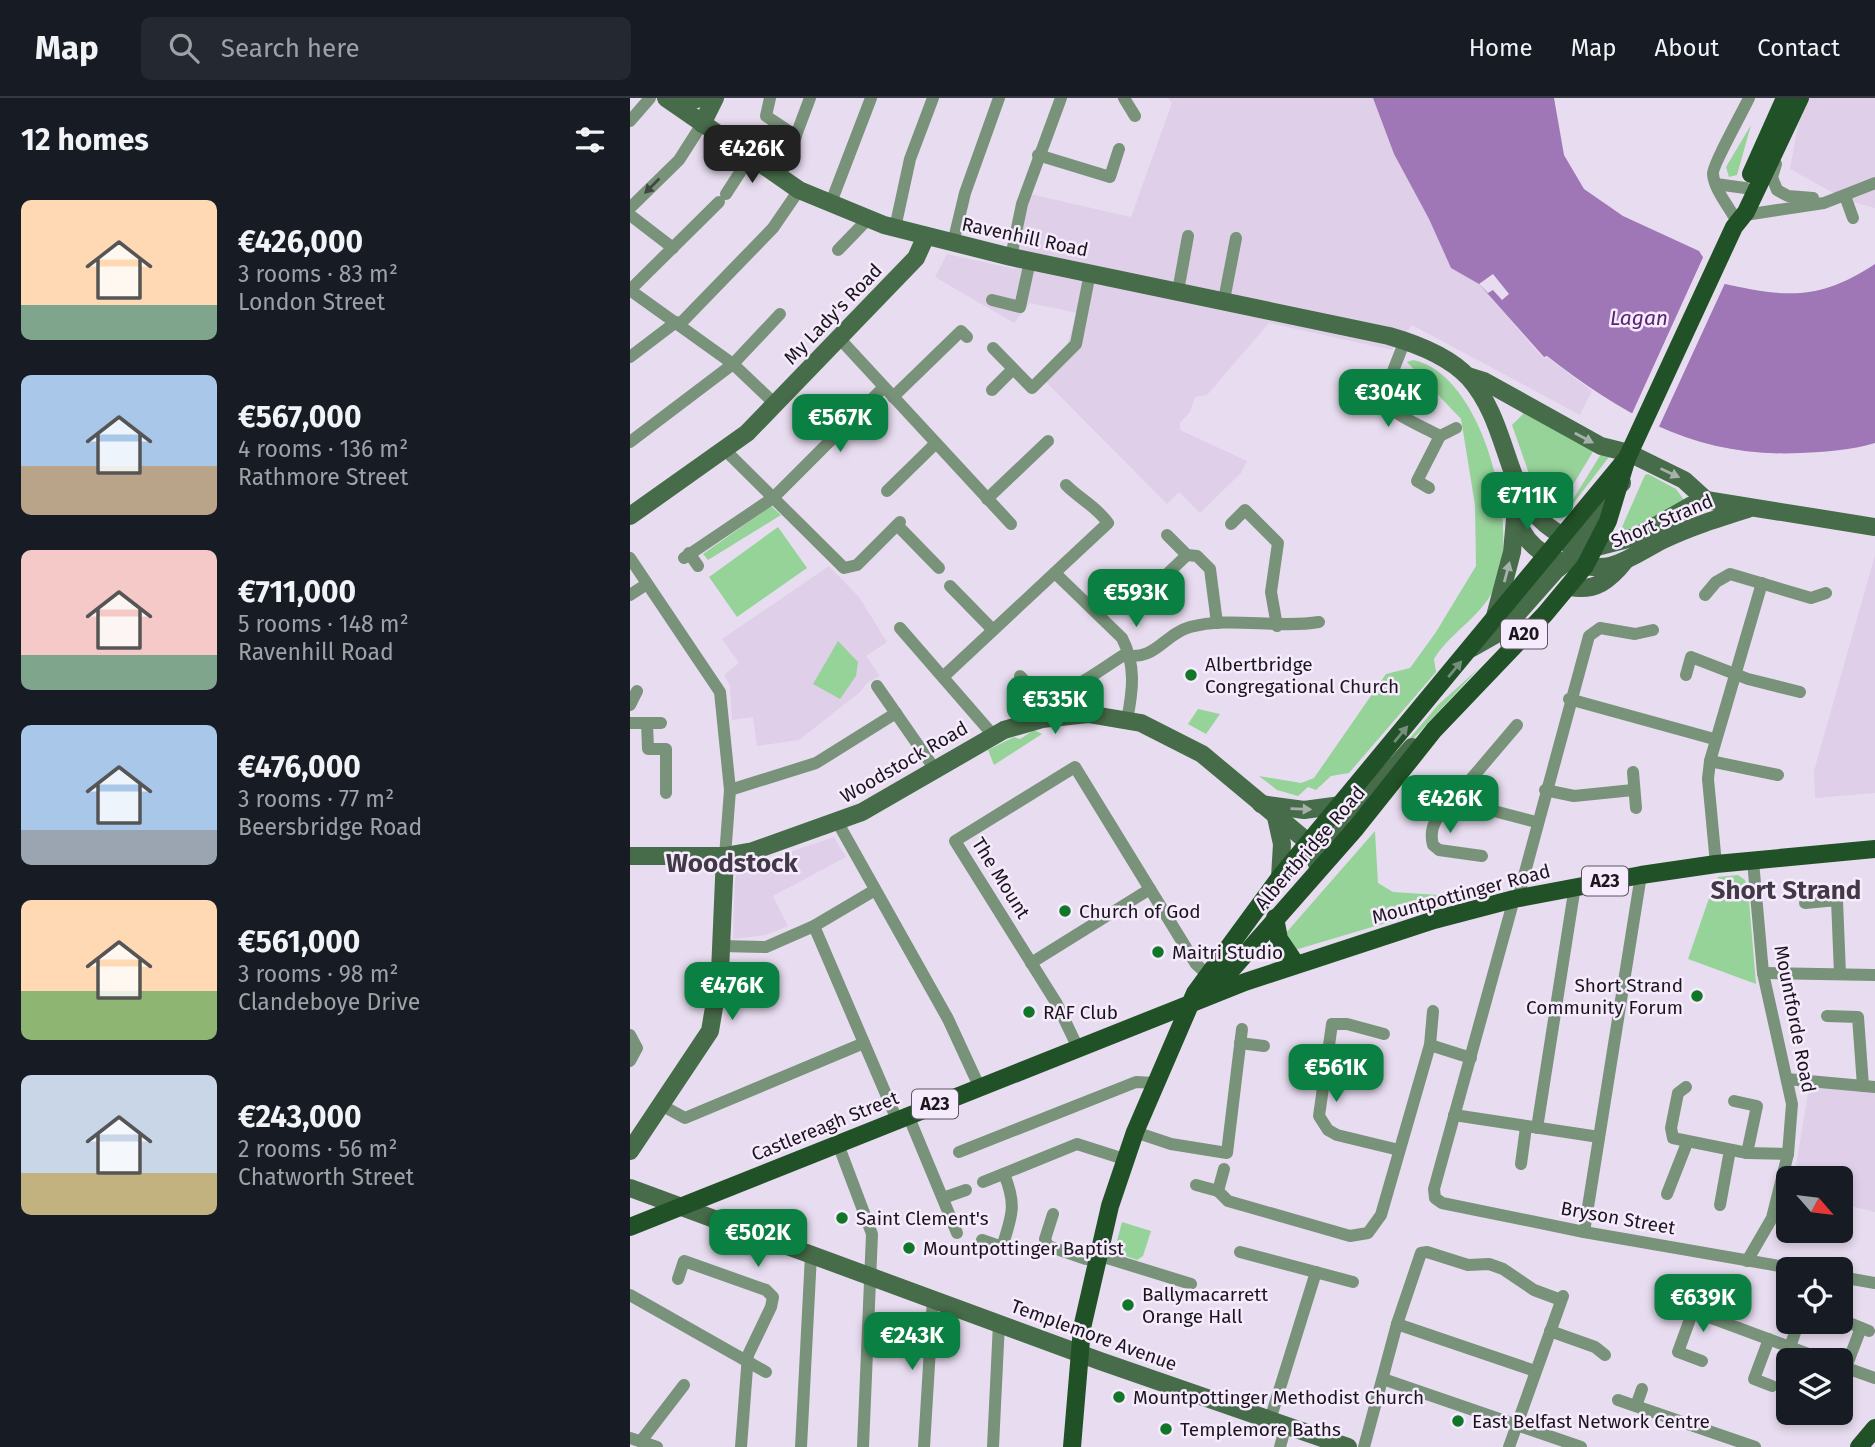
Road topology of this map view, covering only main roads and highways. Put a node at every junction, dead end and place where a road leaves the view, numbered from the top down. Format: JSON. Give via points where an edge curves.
{"nodes":[{"id":1,"x":700,"y":98,"type":"edge"},
{"id":2,"x":715,"y":98,"type":"edge"},
{"id":3,"x":1785,"y":98,"type":"edge"},
{"id":4,"x":1800,"y":98,"type":"edge"},
{"id":5,"x":668,"y":99,"type":"edge"},
{"id":6,"x":702,"y":124,"type":"junction"},
{"id":7,"x":1738,"y":217,"type":"junction"},
{"id":8,"x":926,"y":236,"type":"junction"},
{"id":9,"x":1468,"y":376,"type":"junction"},
{"id":10,"x":1536,"y":409,"type":"junction"},
{"id":11,"x":1494,"y":416,"type":"junction"},
{"id":12,"x":1628,"y":456,"type":"junction"},
{"id":13,"x":1513,"y":479,"type":"junction"},
{"id":14,"x":1622,"y":483,"type":"junction"},
{"id":15,"x":1706,"y":500,"type":"junction"},
{"id":16,"x":1752,"y":508,"type":"junction"},
{"id":17,"x":630,"y":516,"type":"edge"},
{"id":18,"x":1516,"y":519,"type":"junction"},
{"id":19,"x":1875,"y":527,"type":"edge"},
{"id":20,"x":1570,"y":539,"type":"junction"},
{"id":21,"x":1597,"y":546,"type":"junction"},
{"id":22,"x":1547,"y":556,"type":"junction"},
{"id":23,"x":1625,"y":561,"type":"junction"},
{"id":24,"x":1564,"y":563,"type":"junction"},
{"id":25,"x":1585,"y":566,"type":"junction"},
{"id":26,"x":1570,"y":587,"type":"junction"},
{"id":27,"x":1493,"y":624,"type":"junction"},
{"id":28,"x":1472,"y":648,"type":"junction"},
{"id":29,"x":1434,"y":730,"type":"junction"},
{"id":30,"x":1261,"y":804,"type":"junction"},
{"id":31,"x":1341,"y":805,"type":"junction"},
{"id":32,"x":1276,"y":817,"type":"junction"},
{"id":33,"x":1309,"y":843,"type":"junction"},
{"id":34,"x":1875,"y":849,"type":"edge"},
{"id":35,"x":630,"y":856,"type":"edge"},
{"id":36,"x":725,"y":856,"type":"junction"},
{"id":37,"x":1319,"y":869,"type":"junction"},
{"id":38,"x":1280,"y":877,"type":"junction"},
{"id":39,"x":1274,"y":920,"type":"junction"},
{"id":40,"x":1296,"y":964,"type":"junction"},
{"id":41,"x":1211,"y":975,"type":"junction"},
{"id":42,"x":1200,"y":1000,"type":"junction"},
{"id":43,"x":630,"y":1151,"type":"edge"},
{"id":44,"x":630,"y":1188,"type":"edge"},
{"id":45,"x":680,"y":1206,"type":"junction"},
{"id":46,"x":630,"y":1227,"type":"edge"},
{"id":47,"x":1079,"y":1353,"type":"junction"},
{"id":48,"x":1875,"y":1428,"type":"edge"},
{"id":49,"x":1340,"y":1446,"type":"edge"},
{"id":50,"x":1072,"y":1447,"type":"edge"},
{"id":51,"x":1859,"y":1447,"type":"edge"}],
"edges":[{"from":1,"to":5,"type":"main road","via":[[682,103]]},
{"from":2,"to":6,"type":"main road"},
{"from":3,"to":7,"type":"main road","number":"A20","via":[[1745,188]]},
{"from":4,"to":7,"type":"main road","number":"A20"},
{"from":5,"to":6,"type":"main road","name":"Ravenhill Road"},
{"from":6,"to":8,"type":"main road","name":"Ravenhill Road","via":[[799,190],[830,205]]},
{"from":7,"to":12,"type":"main road","name":"Albertbridge Road","number":"A20"},
{"from":8,"to":9,"type":"main road","name":"Ravenhill Road","via":[[1405,340]]},
{"from":8,"to":17,"type":"main road","name":"My Lady's Road","via":[[916,258],[775,404],[725,450]]},
{"from":9,"to":10,"type":"main road"},
{"from":9,"to":11,"type":"main road","name":"Ravenhill Road"},
{"from":10,"to":11,"type":"main road","via":[[1512,408]]},
{"from":10,"to":12,"type":"main road","one_way":true},
{"from":11,"to":13,"type":"main road","name":"Ravenhill Road"},
{"from":12,"to":14,"type":"main road","name":"Albertbridge Road","number":"A20"},
{"from":12,"to":15,"type":"main road","one_way":true,"via":[[1684,480]]},
{"from":12,"to":20,"type":"main road","name":"Albertbridge Road","number":"A20"},
{"from":13,"to":18,"type":"main road","name":"Ravenhill Road","via":[[1511,502]]},
{"from":13,"to":20,"type":"main road","name":"Ravenhill Road","via":[[1542,520]]},
{"from":14,"to":20,"type":"main road"},
{"from":14,"to":21,"type":"main road","name":"Albertbridge Road","number":"A20"},
{"from":15,"to":16,"type":"main road","name":"Short Strand"},
{"from":15,"to":21,"type":"main road","name":"Short Strand","via":[[1636,537]]},
{"from":16,"to":19,"type":"main road","name":"Short Strand"},
{"from":16,"to":23,"type":"main road","name":"Short Strand","via":[[1682,532]]},
{"from":18,"to":22,"type":"main road","name":"Ravenhill Road","via":[[1527,540]]},
{"from":27,"to":18,"type":"main road","one_way":true},
{"from":20,"to":21,"type":"main road"},
{"from":20,"to":22,"type":"main road","name":"Albertbridge Road","number":"A20"},
{"from":21,"to":24,"type":"main road"},
{"from":21,"to":25,"type":"main road","name":"Albertbridge Road","number":"A20"},
{"from":22,"to":24,"type":"main road","name":"Short Strand"},
{"from":22,"to":27,"type":"main road","name":"Albertbridge Road","number":"A20"},
{"from":23,"to":25,"type":"main road","name":"Short Strand","via":[[1608,567]]},
{"from":23,"to":26,"type":"main road","via":[[1595,587]]},
{"from":24,"to":25,"type":"main road","name":"Short Strand"},
{"from":24,"to":28,"type":"main road","via":[[1502,631]]},
{"from":25,"to":26,"type":"main road","name":"Albertbridge Road","number":"A20"},
{"from":26,"to":29,"type":"main road","name":"Albertbridge Road","number":"A20"},
{"from":27,"to":28,"type":"main road","name":"Albertbridge Road","number":"A20"},
{"from":31,"to":28,"type":"main road","name":"Albertbridge Road","number":"A20","one_way":true},
{"from":29,"to":33,"type":"main road","via":[[1406,752],[1333,836],[1320,844]]},
{"from":29,"to":37,"type":"main road","name":"Albertbridge Road","number":"A20"},
{"from":30,"to":31,"type":"main road","one_way":true,"via":[[1304,810]]},
{"from":30,"to":32,"type":"main road","name":"Woodstock Road"},
{"from":30,"to":36,"type":"main road","name":"Woodstock Road","via":[[1202,754],[1157,729],[1108,716],[1068,715],[993,735],[838,823]]},
{"from":31,"to":33,"type":"main road","name":"Albertbridge Road","number":"A20"},
{"from":32,"to":33,"type":"main road","name":"Woodstock Road"},
{"from":32,"to":38,"type":"main road","via":[[1282,844]]},
{"from":33,"to":37,"type":"main road"},
{"from":33,"to":38,"type":"main road","name":"Albertbridge Road","number":"A20"},
{"from":34,"to":40,"type":"main road","name":"Mountpottinger Road","number":"A23","via":[[1716,864],[1575,886],[1434,920]]},
{"from":35,"to":36,"type":"main road","name":"Woodstock Road"},
{"from":36,"to":43,"type":"main road","via":[[718,991],[710,1031]]},
{"from":37,"to":39,"type":"main road","name":"Albertbridge Road","number":"A20"},
{"from":38,"to":41,"type":"main road","name":"Albertbridge Road","number":"A20"},
{"from":39,"to":40,"type":"main road","via":[[1279,939]]},
{"from":39,"to":41,"type":"main road","via":[[1257,930]]},
{"from":39,"to":42,"type":"main road","name":"Albertbridge Road","number":"A20"},
{"from":40,"to":42,"type":"main road","name":"Mountpottinger Road","number":"A23"},
{"from":41,"to":42,"type":"main road"},
{"from":42,"to":45,"type":"main road","name":"Castlereagh Street","number":"A23"},
{"from":42,"to":47,"type":"main road","name":"Albertbridge Road","number":"A20","via":[[1182,1022],[1124,1159],[1097,1259]]},
{"from":44,"to":45,"type":"main road","name":"Templemore Avenue"},
{"from":45,"to":46,"type":"main road","name":"Castlereagh Street","number":"A23"},
{"from":45,"to":47,"type":"main road","name":"Templemore Avenue"},
{"from":47,"to":49,"type":"main road","name":"Templemore Avenue"},
{"from":47,"to":50,"type":"main road","name":"Albertbridge Road","number":"A20"},
{"from":48,"to":51,"type":"main road"}]}
